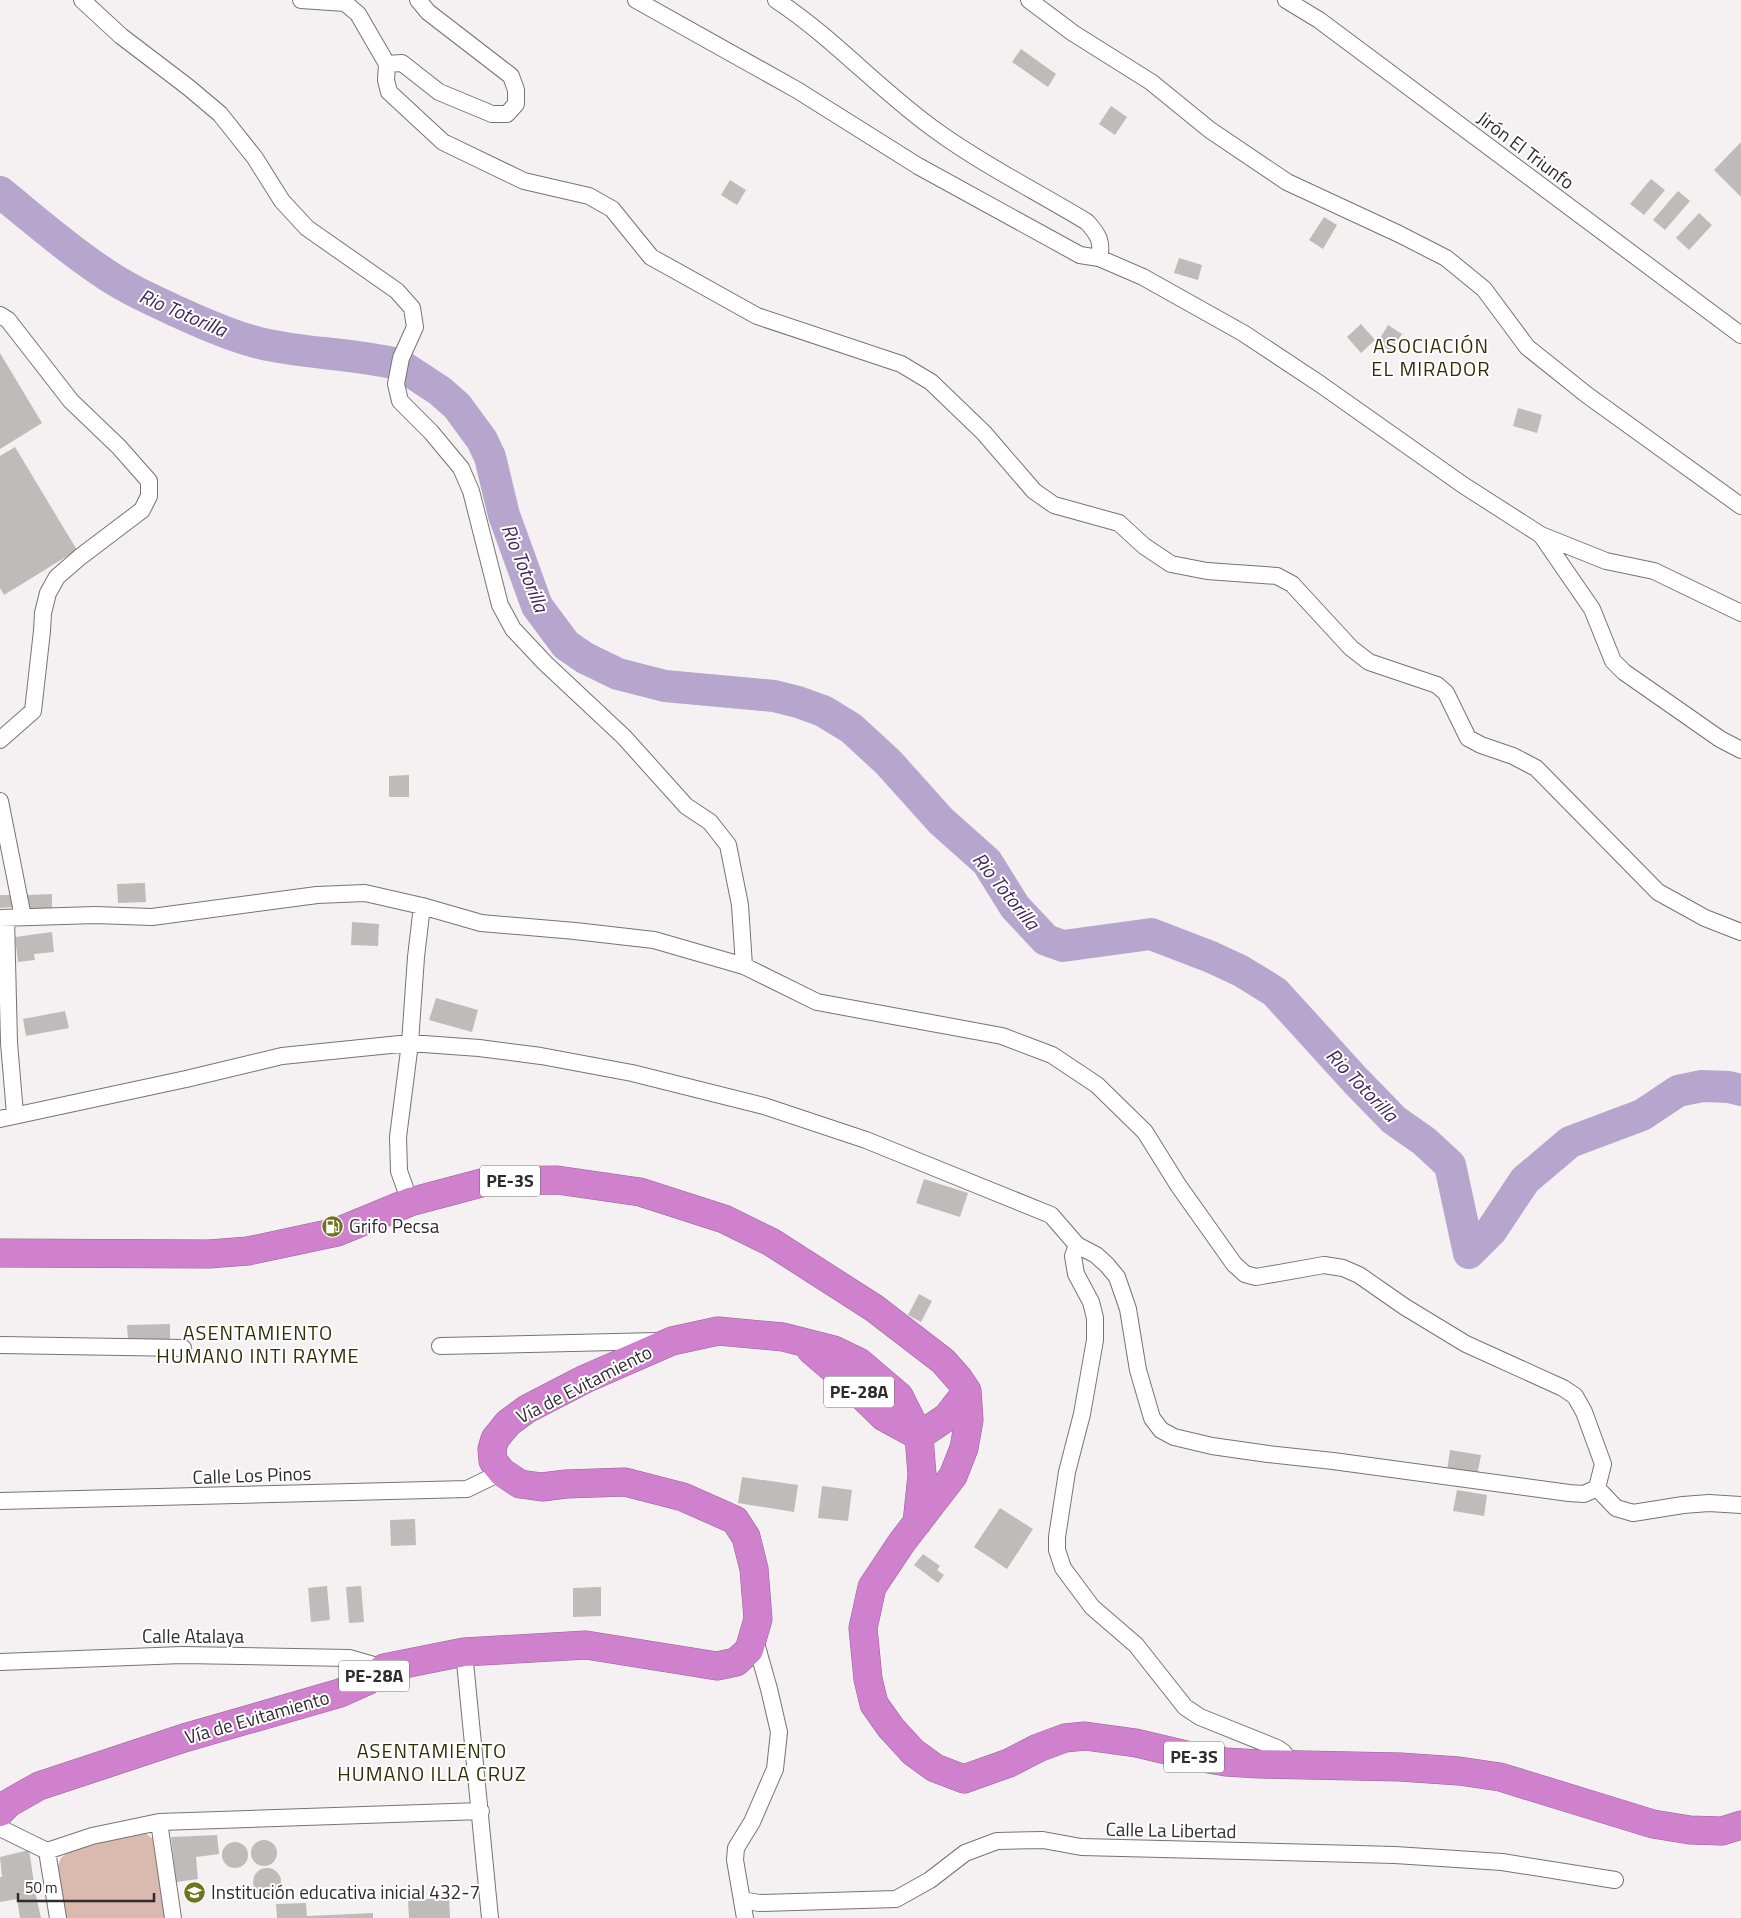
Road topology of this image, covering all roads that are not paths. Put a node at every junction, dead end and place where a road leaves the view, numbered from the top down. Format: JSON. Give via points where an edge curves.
{"nodes":[{"id":1,"x":82,"y":0,"type":"edge"},
{"id":2,"x":300,"y":0,"type":"edge"},
{"id":3,"x":418,"y":0,"type":"edge"},
{"id":4,"x":636,"y":0,"type":"edge"},
{"id":5,"x":776,"y":0,"type":"edge"},
{"id":6,"x":1029,"y":0,"type":"edge"},
{"id":7,"x":1286,"y":0,"type":"edge"},
{"id":8,"x":387,"y":64,"type":"junction"},
{"id":9,"x":1099,"y":258,"type":"junction"},
{"id":10,"x":0,"y":315,"type":"edge"},
{"id":11,"x":1741,"y":335,"type":"edge"},
{"id":12,"x":1741,"y":506,"type":"edge"},
{"id":13,"x":1541,"y":535,"type":"junction"},
{"id":14,"x":1741,"y":613,"type":"edge"},
{"id":15,"x":0,"y":740,"type":"edge"},
{"id":16,"x":1741,"y":750,"type":"edge"},
{"id":17,"x":0,"y":801,"type":"edge"},
{"id":18,"x":422,"y":906,"type":"junction"},
{"id":19,"x":23,"y":917,"type":"junction"},
{"id":20,"x":3,"y":918,"type":"edge"},
{"id":21,"x":1741,"y":932,"type":"edge"},
{"id":22,"x":744,"y":966,"type":"junction"},
{"id":23,"x":410,"y":1043,"type":"junction"},
{"id":24,"x":7,"y":1117,"type":"edge"},
{"id":25,"x":410,"y":1202,"type":"junction"},
{"id":26,"x":1077,"y":1245,"type":"junction"},
{"id":27,"x":0,"y":1253,"type":"edge"},
{"id":28,"x":672,"y":1341,"type":"junction"},
{"id":29,"x":0,"y":1345,"type":"edge"},
{"id":30,"x":440,"y":1346,"type":"dead end"},
{"id":31,"x":183,"y":1348,"type":"dead end"},
{"id":32,"x":967,"y":1392,"type":"junction"},
{"id":33,"x":919,"y":1436,"type":"junction"},
{"id":34,"x":502,"y":1472,"type":"junction"},
{"id":35,"x":1597,"y":1488,"type":"junction"},
{"id":36,"x":0,"y":1501,"type":"edge"},
{"id":37,"x":1741,"y":1505,"type":"edge"},
{"id":38,"x":917,"y":1524,"type":"junction"},
{"id":39,"x":754,"y":1636,"type":"junction"},
{"id":40,"x":464,"y":1652,"type":"junction"},
{"id":41,"x":0,"y":1662,"type":"edge"},
{"id":42,"x":384,"y":1668,"type":"junction"},
{"id":43,"x":1293,"y":1765,"type":"junction"},
{"id":44,"x":481,"y":1811,"type":"junction"},
{"id":45,"x":0,"y":1812,"type":"edge"},
{"id":46,"x":159,"y":1822,"type":"junction"},
{"id":47,"x":1741,"y":1825,"type":"edge"},
{"id":48,"x":0,"y":1828,"type":"edge"},
{"id":49,"x":47,"y":1852,"type":"junction"},
{"id":50,"x":1615,"y":1880,"type":"dead end"},
{"id":51,"x":742,"y":1900,"type":"junction"},
{"id":52,"x":58,"y":1918,"type":"edge"},
{"id":53,"x":173,"y":1918,"type":"edge"},
{"id":54,"x":490,"y":1918,"type":"edge"},
{"id":55,"x":745,"y":1918,"type":"edge"}],
"edges":[{"from":1,"to":22,"type":"street","via":[[121,36],[220,114],[256,158],[282,201],[307,228],[397,291],[412,308],[415,327],[401,358],[396,384],[400,401],[461,468],[471,491],[500,605],[513,629],[545,663],[624,737],[686,806],[710,822],[728,845],[740,905]]},
{"from":2,"to":8,"type":"street","via":[[345,3],[358,14]]},
{"from":3,"to":8,"type":"street","via":[[428,12],[511,76],[516,104],[507,114],[492,114],[439,92],[402,63]]},
{"from":4,"to":9,"type":"street","via":[[797,90],[927,171],[1080,255]]},
{"from":5,"to":9,"type":"street","via":[[796,13],[937,132],[1002,174],[1087,222],[1098,234]]},
{"from":6,"to":12,"type":"street","via":[[1151,82],[1210,130],[1287,182],[1446,258],[1484,288],[1526,347]]},
{"from":7,"to":11,"type":"street","name":"Jirón El Triunfo","via":[[1319,20]]},
{"from":8,"to":21,"type":"street","via":[[389,92],[443,142],[524,181],[589,196],[612,209],[651,257],[757,316],[901,364],[931,382],[984,432],[1034,490],[1054,505],[1119,523],[1144,546],[1171,564],[1207,571],[1277,576],[1292,584],[1351,648],[1369,662],[1437,685],[1446,693],[1468,738],[1536,768],[1658,892],[1704,918]]},
{"from":9,"to":13,"type":"street","via":[[1143,277],[1243,333]]},
{"from":10,"to":15,"type":"street","via":[[8,320],[71,401],[150,481],[149,496],[142,510],[57,577],[48,593],[43,613],[33,711]]},
{"from":13,"to":14,"type":"street","via":[[1606,561],[1654,571]]},
{"from":13,"to":16,"type":"street","via":[[1592,609],[1613,661],[1632,678]]},
{"from":17,"to":19,"type":"street"},
{"from":18,"to":19,"type":"street","via":[[365,894],[326,894],[152,917]]},
{"from":18,"to":22,"type":"street","via":[[481,923],[654,940]]},
{"from":18,"to":23,"type":"street"},
{"from":19,"to":20,"type":"street"},
{"from":20,"to":24,"type":"street","via":[[9,1042]]},
{"from":22,"to":35,"type":"street","via":[[817,1002],[1002,1036],[1052,1055],[1097,1086],[1145,1132],[1234,1264],[1246,1274],[1256,1277],[1324,1265],[1343,1268],[1466,1344],[1575,1396],[1603,1464]]},
{"from":23,"to":24,"type":"street","via":[[282,1056]]},
{"from":23,"to":25,"type":"street","via":[[398,1137],[399,1171]]},
{"from":23,"to":26,"type":"street","via":[[541,1056],[632,1073],[764,1106],[866,1140],[1051,1215]]},
{"from":25,"to":27,"type":"highway","number":"PE-3S","via":[[337,1232],[248,1251],[210,1254]]},
{"from":25,"to":32,"type":"highway","number":"PE-3S","via":[[489,1181],[557,1180],[640,1192],[724,1219],[770,1242],[874,1308],[943,1361]]},
{"from":26,"to":35,"type":"street","via":[[1096,1255],[1116,1277],[1128,1309],[1138,1370],[1152,1418],[1161,1430],[1174,1437],[1268,1454],[1569,1493],[1584,1494]]},
{"from":26,"to":43,"type":"street","via":[[1073,1256],[1076,1274],[1091,1302],[1095,1340],[1057,1536],[1057,1550],[1063,1568],[1092,1607],[1136,1645],[1185,1707],[1200,1717],[1276,1748]]},
{"from":28,"to":30,"type":"street"},
{"from":28,"to":33,"type":"highway","name":"Vía de Evitamiento","via":[[718,1331],[784,1337],[834,1350],[859,1362],[899,1396]]},
{"from":28,"to":34,"type":"highway","name":"Vía de Evitamiento","via":[[585,1379],[527,1409],[508,1423],[495,1439],[492,1450],[493,1460]]},
{"from":29,"to":31,"type":"street"},
{"from":32,"to":33,"type":"highway","via":[[947,1417]]},
{"from":32,"to":38,"type":"highway","number":"PE-3S","via":[[969,1420],[964,1448],[953,1476]]},
{"from":33,"to":38,"type":"highway","via":[[922,1475]]},
{"from":34,"to":36,"type":"street","name":"Calle Los Pinos","via":[[467,1489]]},
{"from":34,"to":39,"type":"highway","name":"Vía de Evitamiento","number":"PE-28A","via":[[520,1484],[542,1487],[625,1482],[683,1497],[735,1520],[746,1537],[754,1569],[758,1619]]},
{"from":35,"to":37,"type":"street","via":[[1616,1508],[1633,1513],[1709,1503]]},
{"from":38,"to":43,"type":"highway","number":"PE-3S","via":[[872,1587],[862,1628],[874,1704],[913,1752],[934,1768],[964,1779],[1065,1738],[1085,1736],[1226,1762]]},
{"from":39,"to":40,"type":"highway","name":"Vía de Evitamiento","number":"PE-28A","via":[[749,1650],[736,1662],[717,1666],[586,1645]]},
{"from":39,"to":51,"type":"street","via":[[779,1732],[775,1769],[752,1822],[736,1848],[734,1860]]},
{"from":40,"to":42,"type":"highway","name":"Vía de Evitamiento","number":"PE-28A"},
{"from":40,"to":44,"type":"street"},
{"from":41,"to":42,"type":"street","name":"Calle Atalaya","via":[[182,1655],[320,1657],[349,1658]]},
{"from":42,"to":45,"type":"highway","name":"Vía de Evitamiento","number":"PE-28A","via":[[367,1681],[340,1693],[184,1738],[39,1786]]},
{"from":43,"to":47,"type":"highway","number":"PE-3S","via":[[1459,1771],[1500,1777],[1653,1824],[1722,1831]]},
{"from":44,"to":46,"type":"street"},
{"from":44,"to":54,"type":"street"},
{"from":46,"to":49,"type":"street","via":[[92,1836]]},
{"from":46,"to":53,"type":"street"},
{"from":48,"to":49,"type":"street"},
{"from":49,"to":52,"type":"street"},
{"from":50,"to":51,"type":"street","name":"Calle La Libertad","via":[[1502,1862],[1395,1855],[1081,1847],[1042,1840],[997,1841],[965,1853],[930,1880],[896,1899],[759,1903]]},
{"from":51,"to":55,"type":"street"}]}
